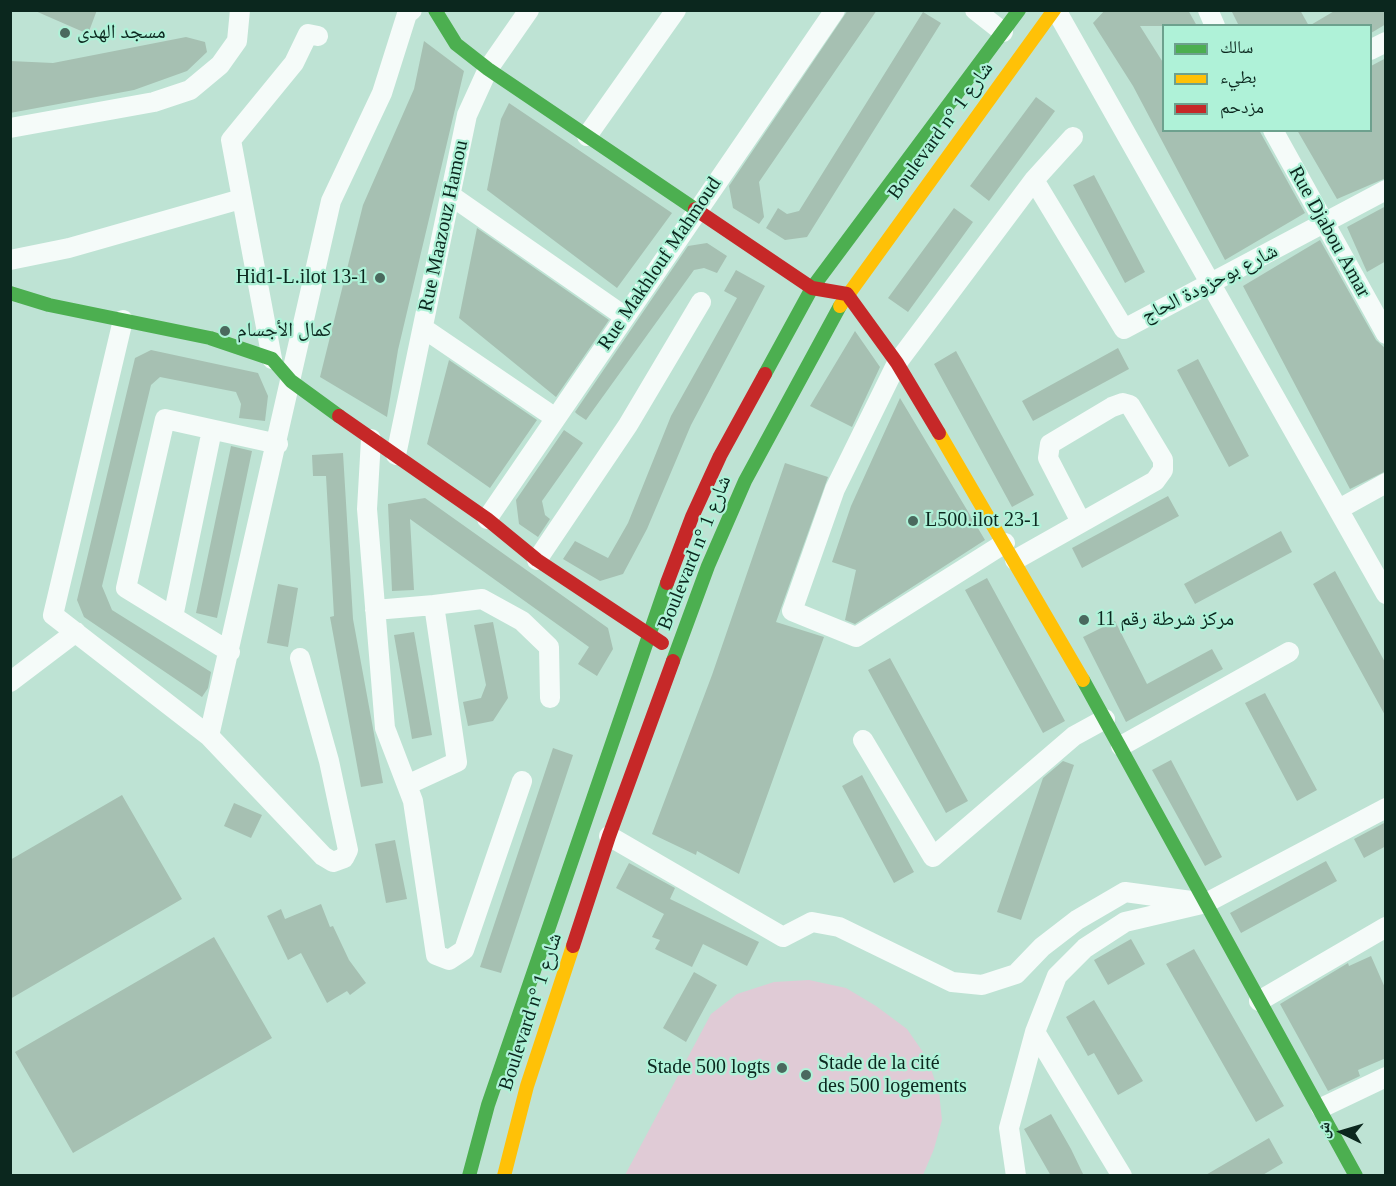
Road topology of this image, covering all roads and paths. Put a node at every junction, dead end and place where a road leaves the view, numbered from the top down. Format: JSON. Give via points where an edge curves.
{"nodes":[{"id":1,"x":240,"y":10,"type":"edge"},
{"id":2,"x":412,"y":10,"type":"edge"},
{"id":3,"x":435,"y":10,"type":"edge"},
{"id":4,"x":529,"y":10,"type":"edge"},
{"id":5,"x":676,"y":10,"type":"edge"},
{"id":6,"x":835,"y":10,"type":"edge"},
{"id":7,"x":975,"y":10,"type":"edge"},
{"id":8,"x":1019,"y":10,"type":"edge"},
{"id":9,"x":1055,"y":10,"type":"edge"},
{"id":10,"x":1208,"y":10,"type":"edge"},
{"id":11,"x":1214,"y":24,"type":"edge"},
{"id":12,"x":1003,"y":32,"type":"junction"},
{"id":13,"x":318,"y":36,"type":"dead end"},
{"id":14,"x":1386,"y":42,"type":"edge"},
{"id":15,"x":1372,"y":49,"type":"edge"},
{"id":16,"x":489,"y":69,"type":"junction"},
{"id":17,"x":10,"y":128,"type":"edge"},
{"id":18,"x":1274,"y":132,"type":"edge"},
{"id":19,"x":587,"y":136,"type":"junction"},
{"id":20,"x":1073,"y":137,"type":"dead end"},
{"id":21,"x":1034,"y":180,"type":"junction"},
{"id":22,"x":1386,"y":190,"type":"edge"},
{"id":23,"x":450,"y":195,"type":"junction"},
{"id":24,"x":241,"y":199,"type":"junction"},
{"id":25,"x":696,"y":210,"type":"junction"},
{"id":26,"x":1324,"y":224,"type":"junction"},
{"id":27,"x":10,"y":260,"type":"edge"},
{"id":28,"x":1212,"y":284,"type":"junction"},
{"id":29,"x":812,"y":288,"type":"junction"},
{"id":30,"x":10,"y":293,"type":"edge"},
{"id":31,"x":847,"y":294,"type":"junction"},
{"id":32,"x":701,"y":302,"type":"dead end"},
{"id":33,"x":624,"y":316,"type":"junction"},
{"id":34,"x":123,"y":320,"type":"junction"},
{"id":35,"x":423,"y":328,"type":"junction"},
{"id":36,"x":1386,"y":334,"type":"edge"},
{"id":37,"x":272,"y":359,"type":"junction"},
{"id":38,"x":897,"y":363,"type":"junction"},
{"id":39,"x":291,"y":381,"type":"junction"},
{"id":40,"x":554,"y":417,"type":"junction"},
{"id":41,"x":212,"y":430,"type":"junction"},
{"id":42,"x":371,"y":439,"type":"junction"},
{"id":43,"x":278,"y":444,"type":"junction"},
{"id":44,"x":396,"y":455,"type":"junction"},
{"id":45,"x":1386,"y":483,"type":"edge"},
{"id":46,"x":1339,"y":509,"type":"junction"},
{"id":47,"x":487,"y":519,"type":"junction"},
{"id":48,"x":1081,"y":522,"type":"junction"},
{"id":49,"x":1010,"y":552,"type":"junction"},
{"id":50,"x":537,"y":560,"type":"junction"},
{"id":51,"x":1386,"y":594,"type":"edge"},
{"id":52,"x":434,"y":605,"type":"junction"},
{"id":53,"x":375,"y":610,"type":"junction"},
{"id":54,"x":173,"y":617,"type":"junction"},
{"id":55,"x":76,"y":632,"type":"junction"},
{"id":56,"x":647,"y":635,"type":"junction"},
{"id":57,"x":677,"y":650,"type":"junction"},
{"id":58,"x":230,"y":652,"type":"junction"},
{"id":59,"x":1289,"y":652,"type":"dead end"},
{"id":60,"x":300,"y":658,"type":"dead end"},
{"id":61,"x":10,"y":682,"type":"edge"},
{"id":62,"x":550,"y":698,"type":"dead end"},
{"id":63,"x":1106,"y":719,"type":"junction"},
{"id":64,"x":209,"y":736,"type":"junction"},
{"id":65,"x":863,"y":740,"type":"dead end"},
{"id":66,"x":1121,"y":746,"type":"junction"},
{"id":67,"x":522,"y":781,"type":"dead end"},
{"id":68,"x":407,"y":785,"type":"junction"},
{"id":69,"x":1386,"y":808,"type":"edge"},
{"id":70,"x":609,"y":836,"type":"junction"},
{"id":71,"x":1206,"y":903,"type":"junction"},
{"id":72,"x":1383,"y":934,"type":"edge"},
{"id":73,"x":1259,"y":1001,"type":"junction"},
{"id":74,"x":1035,"y":1032,"type":"junction"},
{"id":75,"x":1386,"y":1077,"type":"edge"},
{"id":76,"x":1321,"y":1108,"type":"junction"},
{"id":77,"x":469,"y":1176,"type":"edge"},
{"id":78,"x":504,"y":1176,"type":"edge"},
{"id":79,"x":1016,"y":1176,"type":"edge"},
{"id":80,"x":1122,"y":1176,"type":"edge"},
{"id":81,"x":1356,"y":1176,"type":"edge"}],
"edges":[{"from":1,"to":17,"type":"street","via":[[237,42],[220,65],[190,90],[154,102]]},
{"from":2,"to":39,"type":"street","via":[[407,14],[382,93],[331,201]]},
{"from":3,"to":16,"type":"main road","via":[[456,44]]},
{"from":4,"to":16,"type":"street","name":"Rue Maazouz Hamou"},
{"from":5,"to":19,"type":"street"},
{"from":6,"to":25,"type":"street","name":"Rue Makhlouf Mahmoud"},
{"from":7,"to":12,"type":"street"},
{"from":8,"to":12,"type":"main road","name":"Boulevard n° شارع 1"},
{"from":9,"to":28,"type":"street"},
{"from":9,"to":31,"type":"main road","name":"Boulevard n° شارع 1"},
{"from":10,"to":11,"type":"street"},
{"from":12,"to":29,"type":"main road","name":"Boulevard n° شارع 1"},
{"from":13,"to":24,"type":"street","via":[[309,34],[294,63],[231,140]]},
{"from":14,"to":15,"type":"street"},
{"from":16,"to":19,"type":"main road"},
{"from":16,"to":23,"type":"street","name":"Rue Maazouz Hamou","via":[[467,115]]},
{"from":18,"to":26,"type":"street","name":"Rue Djabou Amar"},
{"from":19,"to":25,"type":"main road"},
{"from":20,"to":21,"type":"street"},
{"from":21,"to":28,"type":"street","name":"شارع بوحزودة الحاج","via":[[1124,329]]},
{"from":21,"to":38,"type":"street"},
{"from":22,"to":26,"type":"street","name":"شارع بوحزودة الحاج"},
{"from":23,"to":33,"type":"street"},
{"from":23,"to":35,"type":"street","name":"Rue Maazouz Hamou"},
{"from":24,"to":27,"type":"street","via":[[69,248]]},
{"from":24,"to":37,"type":"street"},
{"from":25,"to":29,"type":"main road"},
{"from":25,"to":33,"type":"street","name":"Rue Makhlouf Mahmoud"},
{"from":26,"to":28,"type":"street","name":"شارع بوحزودة الحاج"},
{"from":26,"to":36,"type":"street","name":"Rue Djabou Amar"},
{"from":28,"to":46,"type":"street"},
{"from":29,"to":31,"type":"main road"},
{"from":29,"to":56,"type":"main road","name":"Boulevard n° شارع 1","via":[[720,456]]},
{"from":30,"to":34,"type":"main road"},
{"from":31,"to":38,"type":"main road"},
{"from":31,"to":57,"type":"main road","name":"Boulevard n° شارع 1","via":[[745,481]]},
{"from":32,"to":50,"type":"street","via":[[628,425]]},
{"from":33,"to":40,"type":"street","name":"Rue Makhlouf Mahmoud"},
{"from":34,"to":37,"type":"main road","via":[[210,338]]},
{"from":34,"to":55,"type":"street","via":[[53,615]]},
{"from":35,"to":40,"type":"street"},
{"from":35,"to":44,"type":"street","name":"Rue Maazouz Hamou"},
{"from":37,"to":39,"type":"main road"},
{"from":38,"to":49,"type":"main road"},
{"from":38,"to":49,"type":"street","via":[[835,489],[792,611],[856,637]]},
{"from":39,"to":42,"type":"main road"},
{"from":39,"to":43,"type":"street"},
{"from":40,"to":47,"type":"street","name":"Rue Makhlouf Mahmoud"},
{"from":41,"to":43,"type":"street"},
{"from":41,"to":54,"type":"street"},
{"from":41,"to":54,"type":"street","via":[[165,419],[126,588]]},
{"from":42,"to":44,"type":"main road"},
{"from":42,"to":53,"type":"street","via":[[367,509]]},
{"from":43,"to":58,"type":"street"},
{"from":44,"to":47,"type":"main road"},
{"from":45,"to":46,"type":"street"},
{"from":46,"to":51,"type":"street"},
{"from":47,"to":50,"type":"main road"},
{"from":48,"to":48,"type":"street","via":[[1048,458],[1050,444],[1112,408],[1123,403],[1130,405],[1163,460],[1163,470],[1155,481]]},
{"from":48,"to":49,"type":"street"},
{"from":49,"to":63,"type":"main road"},
{"from":50,"to":56,"type":"main road"},
{"from":52,"to":53,"type":"street"},
{"from":52,"to":62,"type":"street","via":[[482,599],[522,621],[549,647]]},
{"from":52,"to":68,"type":"street","via":[[457,762]]},
{"from":53,"to":68,"type":"street","via":[[385,728]]},
{"from":54,"to":58,"type":"street"},
{"from":55,"to":61,"type":"street"},
{"from":55,"to":64,"type":"street"},
{"from":56,"to":57,"type":"main road"},
{"from":56,"to":77,"type":"main road","name":"Boulevard n° شارع 1","via":[[488,1105]]},
{"from":57,"to":70,"type":"main road","name":"Boulevard n° شارع 1"},
{"from":58,"to":64,"type":"street"},
{"from":59,"to":66,"type":"street"},
{"from":60,"to":64,"type":"street","via":[[329,761],[348,850],[344,858],[333,862],[323,856]]},
{"from":63,"to":65,"type":"street","via":[[1074,736],[933,857]]},
{"from":63,"to":66,"type":"main road"},
{"from":66,"to":71,"type":"main road"},
{"from":67,"to":68,"type":"street","via":[[464,950],[449,960],[436,955],[413,801]]},
{"from":69,"to":71,"type":"street"},
{"from":70,"to":71,"type":"street","via":[[783,937],[812,922],[839,927],[952,982],[982,985],[1016,974],[1077,920],[1125,892]]},
{"from":70,"to":78,"type":"main road","name":"Boulevard n° شارع 1","via":[[527,1086]]},
{"from":71,"to":73,"type":"main road"},
{"from":71,"to":74,"type":"street","via":[[1125,922],[1085,948],[1058,976]]},
{"from":72,"to":73,"type":"street"},
{"from":73,"to":76,"type":"main road"},
{"from":74,"to":79,"type":"street","via":[[1009,1128]]},
{"from":74,"to":80,"type":"street"},
{"from":75,"to":76,"type":"street"},
{"from":76,"to":81,"type":"main road"}]}
